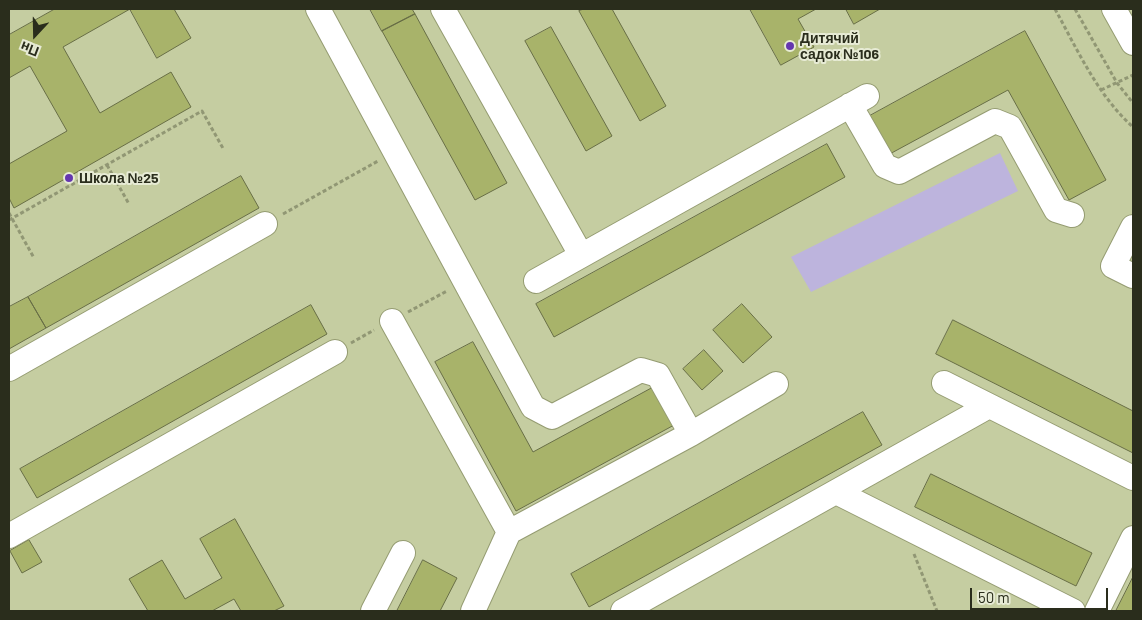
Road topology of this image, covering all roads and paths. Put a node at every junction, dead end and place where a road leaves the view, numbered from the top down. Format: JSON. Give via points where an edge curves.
{"nodes":[{"id":1,"x":318,"y":9,"type":"edge"},
{"id":2,"x":443,"y":9,"type":"edge"},
{"id":3,"x":1055,"y":9,"type":"edge"},
{"id":4,"x":1075,"y":9,"type":"edge"},
{"id":5,"x":1114,"y":9,"type":"edge"},
{"id":6,"x":1133,"y":43,"type":"edge"},
{"id":7,"x":1133,"y":75,"type":"edge"},
{"id":8,"x":1117,"y":83,"type":"junction"},
{"id":9,"x":1101,"y":90,"type":"junction"},
{"id":10,"x":1133,"y":103,"type":"edge"},
{"id":11,"x":1133,"y":127,"type":"edge"},
{"id":12,"x":224,"y":150,"type":"dead end"},
{"id":13,"x":395,"y":152,"type":"junction"},
{"id":14,"x":106,"y":165,"type":"junction"},
{"id":15,"x":129,"y":204,"type":"dead end"},
{"id":16,"x":9,"y":213,"type":"edge"},
{"id":17,"x":1072,"y":216,"type":"dead end"},
{"id":18,"x":10,"y":219,"type":"edge"},
{"id":19,"x":265,"y":224,"type":"joint"},
{"id":20,"x":1133,"y":227,"type":"edge"},
{"id":21,"x":581,"y":255,"type":"junction"},
{"id":22,"x":34,"y":258,"type":"dead end"},
{"id":23,"x":1133,"y":276,"type":"edge"},
{"id":24,"x":536,"y":280,"type":"dead end"},
{"id":25,"x":392,"y":321,"type":"dead end"},
{"id":26,"x":335,"y":352,"type":"dead end"},
{"id":27,"x":9,"y":369,"type":"edge"},
{"id":28,"x":776,"y":384,"type":"dead end"},
{"id":29,"x":944,"y":384,"type":"dead end"},
{"id":30,"x":989,"y":406,"type":"junction"},
{"id":31,"x":691,"y":434,"type":"junction"},
{"id":32,"x":1133,"y":478,"type":"edge"},
{"id":33,"x":836,"y":492,"type":"junction"},
{"id":34,"x":903,"y":526,"type":"junction"},
{"id":35,"x":510,"y":532,"type":"junction"},
{"id":36,"x":9,"y":536,"type":"edge"},
{"id":37,"x":1131,"y":549,"type":"edge"},
{"id":38,"x":403,"y":553,"type":"dead end"},
{"id":39,"x":373,"y":611,"type":"edge"},
{"id":40,"x":473,"y":611,"type":"edge"},
{"id":41,"x":623,"y":611,"type":"edge"},
{"id":42,"x":937,"y":611,"type":"edge"},
{"id":43,"x":1073,"y":611,"type":"edge"},
{"id":44,"x":1097,"y":611,"type":"edge"}],
"edges":[{"from":1,"to":13,"type":"lane"},
{"from":2,"to":21,"type":"lane"},
{"from":3,"to":9,"type":"path"},
{"from":4,"to":8,"type":"path"},
{"from":5,"to":6,"type":"lane"},
{"from":7,"to":8,"type":"path"},
{"from":8,"to":9,"type":"path"},
{"from":8,"to":10,"type":"path"},
{"from":9,"to":11,"type":"path"},
{"from":12,"to":14,"type":"path","via":[[202,111]]},
{"from":13,"to":19,"type":"path"},
{"from":13,"to":31,"type":"lane","via":[[534,407],[552,417],[641,370],[658,375]]},
{"from":14,"to":15,"type":"path"},
{"from":14,"to":18,"type":"path"},
{"from":16,"to":18,"type":"path"},
{"from":17,"to":21,"type":"lane","via":[[1056,210],[1010,127],[995,121],[900,172],[885,166],[859,100]]},
{"from":18,"to":22,"type":"path"},
{"from":19,"to":27,"type":"lane"},
{"from":20,"to":23,"type":"lane","via":[[1113,266]]},
{"from":21,"to":24,"type":"lane"},
{"from":25,"to":35,"type":"lane"},
{"from":26,"to":36,"type":"lane"},
{"from":28,"to":31,"type":"lane"},
{"from":29,"to":30,"type":"lane"},
{"from":30,"to":32,"type":"lane"},
{"from":30,"to":33,"type":"lane"},
{"from":31,"to":35,"type":"lane"},
{"from":33,"to":34,"type":"lane"},
{"from":33,"to":41,"type":"lane"},
{"from":34,"to":42,"type":"path"},
{"from":34,"to":43,"type":"lane"},
{"from":35,"to":40,"type":"lane"},
{"from":37,"to":44,"type":"lane"},
{"from":38,"to":39,"type":"lane"}]}
